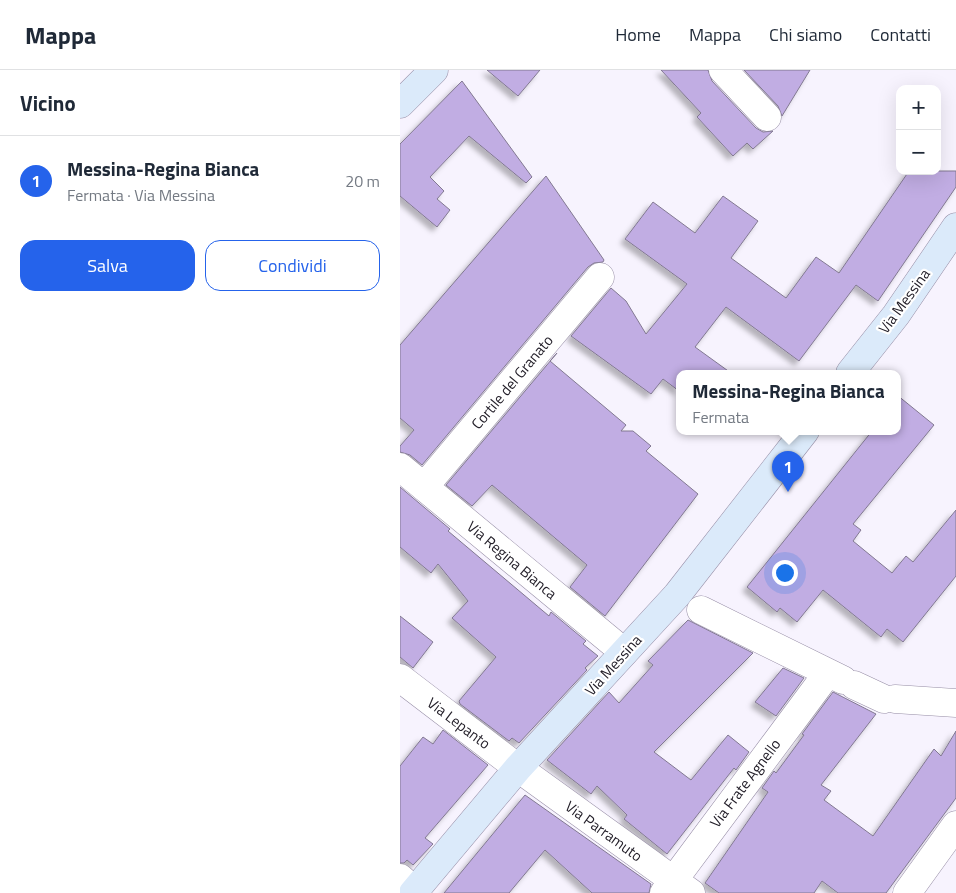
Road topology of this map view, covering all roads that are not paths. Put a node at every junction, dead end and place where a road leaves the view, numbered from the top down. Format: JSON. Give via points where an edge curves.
{"nodes":[{"id":1,"x":434,"y":70,"type":"edge"},
{"id":2,"x":723,"y":70,"type":"edge"},
{"id":3,"x":400,"y":104,"type":"edge"},
{"id":4,"x":767,"y":116,"type":"dead end"},
{"id":5,"x":956,"y":227,"type":"edge"},
{"id":6,"x":600,"y":277,"type":"dead end"},
{"id":7,"x":852,"y":370,"type":"edge"},
{"id":8,"x":802,"y":435,"type":"edge"},
{"id":9,"x":400,"y":467,"type":"edge"},
{"id":10,"x":424,"y":486,"type":"junction"},
{"id":11,"x":701,"y":610,"type":"dead end"},
{"id":12,"x":624,"y":652,"type":"junction"},
{"id":13,"x":400,"y":678,"type":"edge"},
{"id":14,"x":842,"y":680,"type":"junction"},
{"id":15,"x":956,"y":703,"type":"edge"},
{"id":16,"x":518,"y":768,"type":"junction"},
{"id":17,"x":956,"y":825,"type":"edge"},
{"id":18,"x":409,"y":887,"type":"edge"},
{"id":19,"x":676,"y":889,"type":"edge"},
{"id":20,"x":907,"y":893,"type":"edge"}],
"edges":[{"from":1,"to":3,"type":"main road"},
{"from":2,"to":4,"type":"street"},
{"from":5,"to":7,"type":"main road","name":"Via Messina","via":[[896,315]]},
{"from":6,"to":10,"type":"street","name":"Cortile del Granato"},
{"from":8,"to":12,"type":"main road","name":"Via Messina","via":[[677,595]]},
{"from":9,"to":10,"type":"street","name":"Via Regina Bianca"},
{"from":10,"to":12,"type":"street","name":"Via Regina Bianca"},
{"from":11,"to":14,"type":"street"},
{"from":12,"to":16,"type":"main road","name":"Via Messina"},
{"from":13,"to":16,"type":"street","name":"Via Lepanto"},
{"from":14,"to":15,"type":"street","via":[[890,699]]},
{"from":14,"to":19,"type":"street","name":"Via Frate Agnello"},
{"from":16,"to":18,"type":"main road","name":"Via Messina"},
{"from":16,"to":19,"type":"street","name":"Via Parramuto"},
{"from":17,"to":20,"type":"street"}]}
